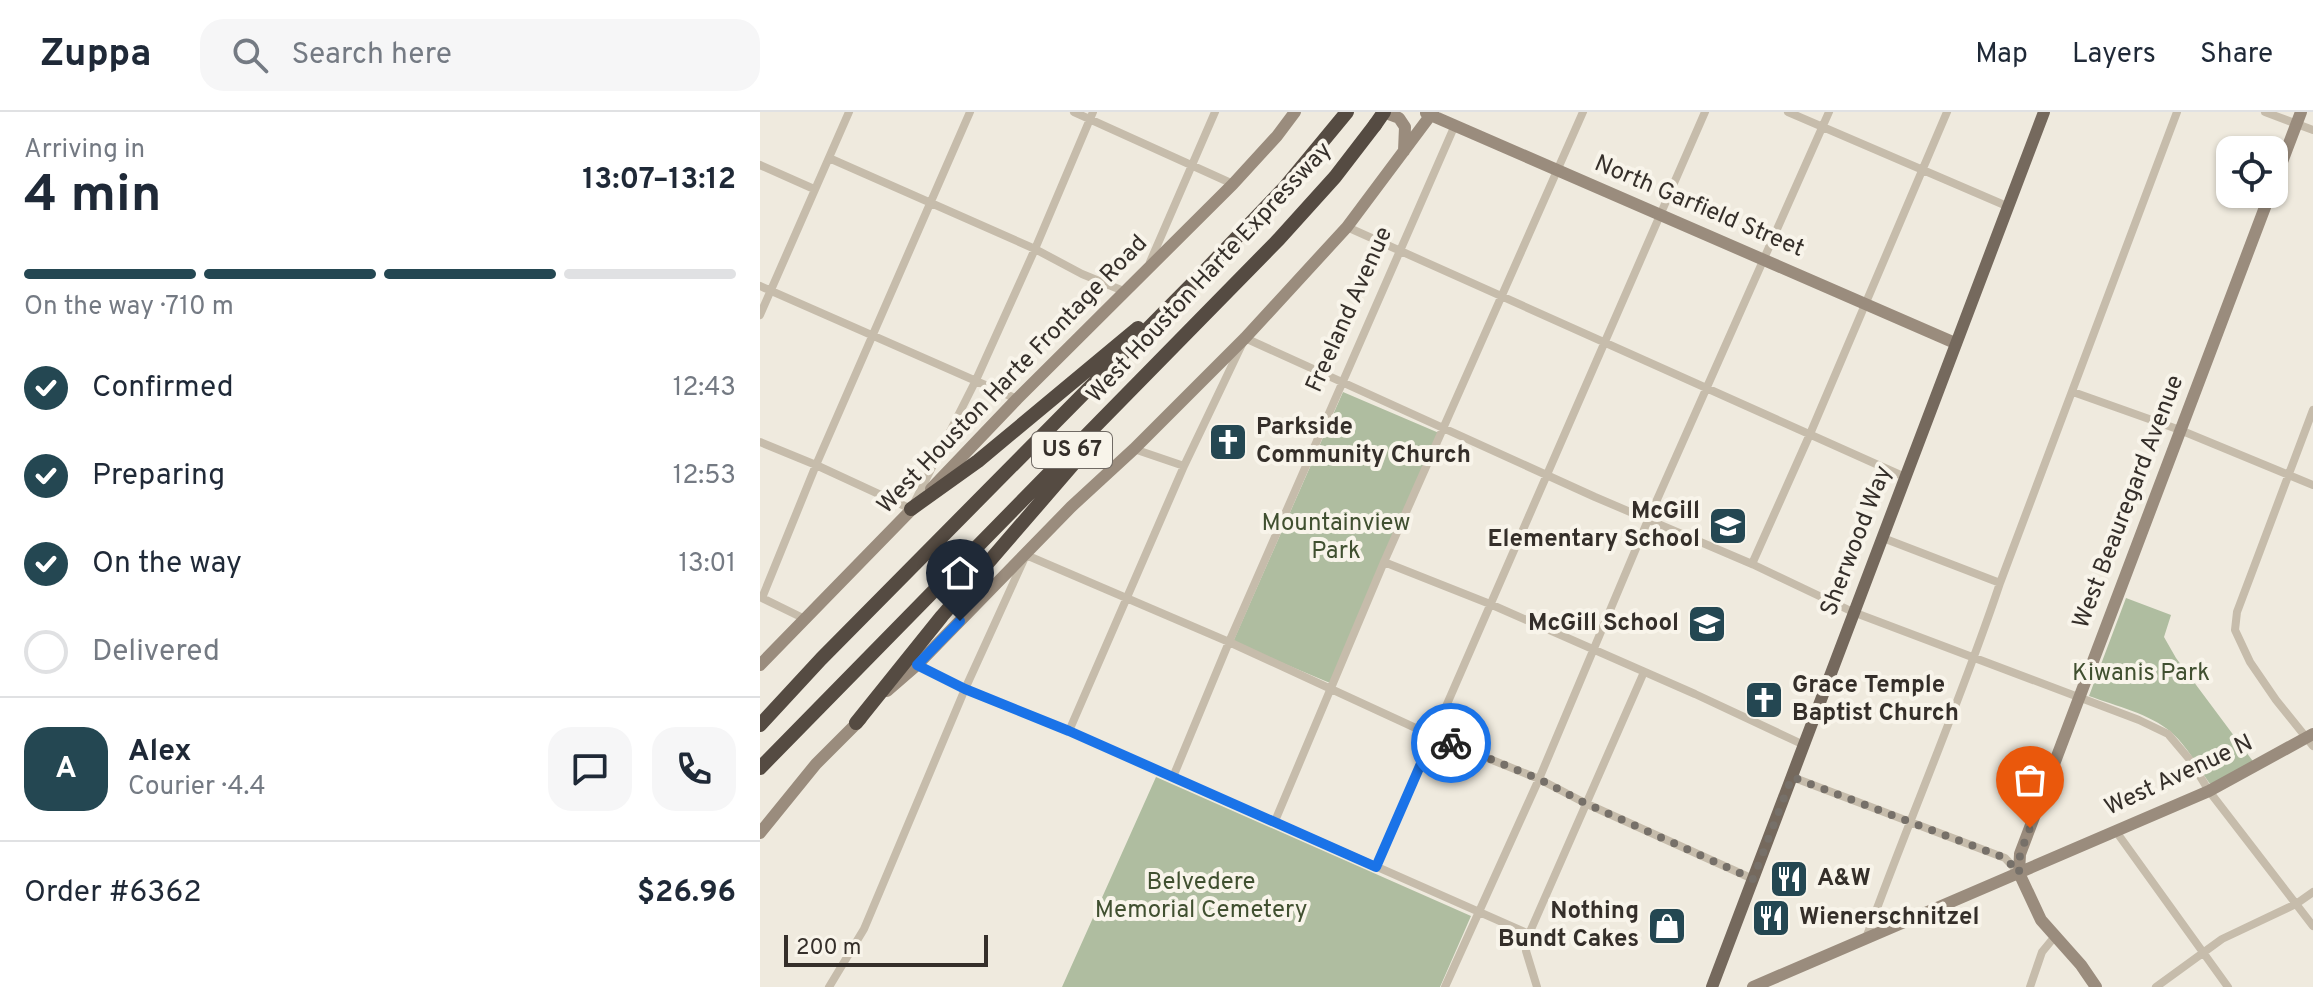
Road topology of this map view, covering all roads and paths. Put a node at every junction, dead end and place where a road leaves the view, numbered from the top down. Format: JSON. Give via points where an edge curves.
{"nodes":[{"id":1,"x":849,"y":112,"type":"edge"},
{"id":2,"x":970,"y":112,"type":"edge"},
{"id":3,"x":1074,"y":112,"type":"edge"},
{"id":4,"x":1215,"y":112,"type":"edge"},
{"id":5,"x":1295,"y":112,"type":"edge"},
{"id":6,"x":1583,"y":112,"type":"edge"},
{"id":7,"x":1705,"y":112,"type":"edge"},
{"id":8,"x":1788,"y":112,"type":"edge"},
{"id":9,"x":1829,"y":112,"type":"edge"},
{"id":10,"x":1947,"y":112,"type":"edge"},
{"id":11,"x":2044,"y":112,"type":"edge"},
{"id":12,"x":2177,"y":112,"type":"edge"},
{"id":13,"x":2265,"y":112,"type":"edge"},
{"id":14,"x":1346,"y":113,"type":"edge"},
{"id":15,"x":1430,"y":113,"type":"edge"},
{"id":16,"x":1092,"y":116,"type":"edge"},
{"id":17,"x":1381,"y":116,"type":"edge"},
{"id":18,"x":2299,"y":118,"type":"edge"},
{"id":19,"x":1455,"y":125,"type":"junction"},
{"id":20,"x":1823,"y":127,"type":"junction"},
{"id":21,"x":2313,"y":130,"type":"edge"},
{"id":22,"x":2288,"y":147,"type":"edge"},
{"id":23,"x":1403,"y":154,"type":"junction"},
{"id":24,"x":829,"y":158,"type":"junction"},
{"id":25,"x":760,"y":165,"type":"edge"},
{"id":26,"x":1191,"y":166,"type":"junction"},
{"id":27,"x":1558,"y":170,"type":"junction"},
{"id":28,"x":1921,"y":170,"type":"junction"},
{"id":29,"x":1233,"y":184,"type":"junction"},
{"id":30,"x":814,"y":189,"type":"junction"},
{"id":31,"x":931,"y":204,"type":"junction"},
{"id":32,"x":2009,"y":207,"type":"junction"},
{"id":33,"x":2265,"y":208,"type":"edge"},
{"id":34,"x":1659,"y":214,"type":"junction"},
{"id":35,"x":1347,"y":227,"type":"junction"},
{"id":36,"x":1035,"y":249,"type":"junction"},
{"id":37,"x":1399,"y":252,"type":"junction"},
{"id":38,"x":1765,"y":260,"type":"junction"},
{"id":39,"x":1148,"y":267,"type":"junction"},
{"id":40,"x":1197,"y":279,"type":"junction"},
{"id":41,"x":760,"y":286,"type":"edge"},
{"id":42,"x":771,"y":290,"type":"junction"},
{"id":43,"x":1126,"y":292,"type":"junction"},
{"id":44,"x":1502,"y":296,"type":"junction"},
{"id":45,"x":1866,"y":304,"type":"junction"},
{"id":46,"x":760,"y":315,"type":"edge"},
{"id":47,"x":1204,"y":317,"type":"junction"},
{"id":48,"x":874,"y":335,"type":"junction"},
{"id":49,"x":1245,"y":338,"type":"junction"},
{"id":50,"x":1605,"y":342,"type":"junction"},
{"id":51,"x":1955,"y":343,"type":"junction"},
{"id":52,"x":976,"y":380,"type":"junction"},
{"id":53,"x":1342,"y":383,"type":"junction"},
{"id":54,"x":1708,"y":388,"type":"junction"},
{"id":55,"x":2073,"y":392,"type":"junction"},
{"id":56,"x":1017,"y":399,"type":"junction"},
{"id":57,"x":2313,"y":410,"type":"edge"},
{"id":58,"x":1444,"y":429,"type":"junction"},
{"id":59,"x":2180,"y":430,"type":"junction"},
{"id":60,"x":1810,"y":434,"type":"junction"},
{"id":61,"x":760,"y":442,"type":"edge"},
{"id":62,"x":1134,"y":449,"type":"junction"},
{"id":63,"x":816,"y":465,"type":"junction"},
{"id":64,"x":1184,"y":466,"type":"junction"},
{"id":65,"x":1547,"y":475,"type":"junction"},
{"id":66,"x":2288,"y":476,"type":"junction"},
{"id":67,"x":1905,"y":477,"type":"junction"},
{"id":68,"x":2313,"y":485,"type":"edge"},
{"id":69,"x":911,"y":509,"type":"junction"},
{"id":70,"x":1648,"y":520,"type":"junction"},
{"id":71,"x":1883,"y":538,"type":"junction"},
{"id":72,"x":1026,"y":555,"type":"junction"},
{"id":73,"x":1384,"y":562,"type":"junction"},
{"id":74,"x":1752,"y":564,"type":"junction"},
{"id":75,"x":2000,"y":583,"type":"junction"},
{"id":76,"x":1126,"y":597,"type":"junction"},
{"id":77,"x":761,"y":598,"type":"edge"},
{"id":78,"x":1490,"y":604,"type":"junction"},
{"id":79,"x":1853,"y":612,"type":"junction"},
{"id":80,"x":805,"y":619,"type":"junction"},
{"id":81,"x":1229,"y":642,"type":"junction"},
{"id":82,"x":1593,"y":650,"type":"junction"},
{"id":83,"x":1975,"y":659,"type":"junction"},
{"id":84,"x":760,"y":665,"type":"edge"},
{"id":85,"x":917,"y":665,"type":"junction"},
{"id":86,"x":1644,"y":672,"type":"junction"},
{"id":87,"x":1331,"y":688,"type":"junction"},
{"id":88,"x":965,"y":689,"type":"junction"},
{"id":89,"x":2078,"y":697,"type":"junction"},
{"id":90,"x":856,"y":723,"type":"junction"},
{"id":91,"x":760,"y":725,"type":"edge"},
{"id":92,"x":1069,"y":731,"type":"junction"},
{"id":93,"x":1433,"y":736,"type":"junction"},
{"id":94,"x":2311,"y":739,"type":"edge"},
{"id":95,"x":1804,"y":745,"type":"junction"},
{"id":96,"x":760,"y":768,"type":"edge"},
{"id":97,"x":1173,"y":777,"type":"junction"},
{"id":98,"x":1792,"y":777,"type":"junction"},
{"id":99,"x":1539,"y":779,"type":"junction"},
{"id":100,"x":2209,"y":791,"type":"junction"},
{"id":101,"x":1585,"y":803,"type":"junction"},
{"id":102,"x":1275,"y":821,"type":"junction"},
{"id":103,"x":1909,"y":821,"type":"junction"},
{"id":104,"x":2115,"y":830,"type":"junction"},
{"id":105,"x":760,"y":833,"type":"edge"},
{"id":106,"x":1376,"y":867,"type":"junction"},
{"id":107,"x":2019,"y":873,"type":"junction"},
{"id":108,"x":1753,"y":879,"type":"junction"},
{"id":109,"x":2313,"y":892,"type":"edge"},
{"id":110,"x":2296,"y":904,"type":"junction"},
{"id":111,"x":1480,"y":912,"type":"junction"},
{"id":112,"x":2313,"y":926,"type":"edge"},
{"id":113,"x":1529,"y":934,"type":"junction"},
{"id":114,"x":2056,"y":935,"type":"junction"},
{"id":115,"x":1865,"y":939,"type":"junction"},
{"id":116,"x":2202,"y":952,"type":"junction"},
{"id":117,"x":829,"y":987,"type":"edge"},
{"id":118,"x":1445,"y":987,"type":"edge"},
{"id":119,"x":1537,"y":987,"type":"edge"},
{"id":120,"x":1712,"y":987,"type":"edge"},
{"id":121,"x":1753,"y":987,"type":"edge"},
{"id":122,"x":2030,"y":987,"type":"edge"},
{"id":123,"x":2096,"y":987,"type":"edge"},
{"id":124,"x":2156,"y":987,"type":"edge"},
{"id":125,"x":2228,"y":987,"type":"edge"}],
"edges":[{"from":1,"to":24,"type":"street"},
{"from":2,"to":31,"type":"street"},
{"from":3,"to":16,"type":"street"},
{"from":4,"to":26,"type":"street"},
{"from":5,"to":29,"type":"main road","name":"West Houston Harte Frontage Road"},
{"from":6,"to":27,"type":"street"},
{"from":7,"to":34,"type":"street"},
{"from":8,"to":20,"type":"street"},
{"from":9,"to":20,"type":"street"},
{"from":10,"to":28,"type":"street"},
{"from":11,"to":32,"type":"main road","name":"Sherwood Way"},
{"from":12,"to":55,"type":"street"},
{"from":13,"to":18,"type":"street"},
{"from":14,"to":40,"type":"highway","name":"West Houston Harte Expressway","number":"US 67","via":[[1285,187]]},
{"from":15,"to":19,"type":"main road","name":"North Garfield Street"},
{"from":15,"to":23,"type":"main road"},
{"from":16,"to":26,"type":"street"},
{"from":16,"to":36,"type":"street"},
{"from":17,"to":23,"type":"main road","via":[[1399,118],[1405,127]]},
{"from":17,"to":47,"type":"highway","name":"West Houston Harte Expressway","number":"US 67","via":[[1335,177]]},
{"from":18,"to":21,"type":"street"},
{"from":18,"to":22,"type":"main road"},
{"from":19,"to":27,"type":"main road","name":"North Garfield Street"},
{"from":19,"to":37,"type":"street","name":"Freeland Avenue"},
{"from":20,"to":28,"type":"street"},
{"from":20,"to":38,"type":"street"},
{"from":23,"to":35,"type":"main road"},
{"from":24,"to":30,"type":"street"},
{"from":24,"to":31,"type":"street"},
{"from":25,"to":30,"type":"street"},
{"from":26,"to":29,"type":"street"},
{"from":26,"to":39,"type":"street"},
{"from":27,"to":34,"type":"main road","name":"North Garfield Street"},
{"from":27,"to":44,"type":"street"},
{"from":28,"to":32,"type":"street"},
{"from":28,"to":45,"type":"street"},
{"from":29,"to":39,"type":"main road","name":"West Houston Harte Frontage Road"},
{"from":30,"to":42,"type":"street"},
{"from":31,"to":36,"type":"street"},
{"from":31,"to":48,"type":"street"},
{"from":32,"to":51,"type":"main road","name":"Sherwood Way"},
{"from":33,"to":59,"type":"main road","name":"West Beauregard Avenue"},
{"from":34,"to":38,"type":"main road","name":"North Garfield Street"},
{"from":34,"to":50,"type":"street"},
{"from":35,"to":37,"type":"street"},
{"from":35,"to":49,"type":"main road"},
{"from":36,"to":43,"type":"street"},
{"from":36,"to":52,"type":"street"},
{"from":37,"to":44,"type":"street"},
{"from":37,"to":53,"type":"street","name":"Freeland Avenue"},
{"from":38,"to":45,"type":"main road","name":"North Garfield Street"},
{"from":38,"to":54,"type":"street"},
{"from":39,"to":43,"type":"main road","name":"West Houston Harte Frontage Road"},
{"from":40,"to":69,"type":"highway","via":[[978,461]]},
{"from":40,"to":91,"type":"highway","name":"West Houston Harte Expressway","number":"US 67"},
{"from":41,"to":42,"type":"street"},
{"from":42,"to":46,"type":"street"},
{"from":42,"to":48,"type":"street"},
{"from":43,"to":56,"type":"main road","name":"West Houston Harte Frontage Road"},
{"from":44,"to":50,"type":"street"},
{"from":44,"to":58,"type":"street"},
{"from":45,"to":51,"type":"main road","name":"North Garfield Street"},
{"from":45,"to":60,"type":"street"},
{"from":47,"to":90,"type":"highway","via":[[942,616]]},
{"from":47,"to":96,"type":"highway","name":"West Houston Harte Expressway","number":"US 67"},
{"from":48,"to":52,"type":"street"},
{"from":48,"to":63,"type":"street"},
{"from":49,"to":53,"type":"street"},
{"from":49,"to":62,"type":"main road"},
{"from":49,"to":64,"type":"street"},
{"from":50,"to":54,"type":"street"},
{"from":50,"to":65,"type":"street"},
{"from":51,"to":67,"type":"main road","name":"Sherwood Way"},
{"from":52,"to":56,"type":"street"},
{"from":52,"to":69,"type":"street"},
{"from":53,"to":58,"type":"street"},
{"from":53,"to":81,"type":"street","name":"Freeland Avenue"},
{"from":54,"to":60,"type":"street"},
{"from":54,"to":70,"type":"street"},
{"from":55,"to":59,"type":"street"},
{"from":55,"to":75,"type":"street"},
{"from":56,"to":69,"type":"main road","name":"West Houston Harte Frontage Road"},
{"from":57,"to":66,"type":"street"},
{"from":58,"to":65,"type":"street"},
{"from":58,"to":73,"type":"street"},
{"from":59,"to":66,"type":"street"},
{"from":59,"to":89,"type":"main road","name":"West Beauregard Avenue"},
{"from":60,"to":67,"type":"street"},
{"from":60,"to":74,"type":"street"},
{"from":61,"to":63,"type":"street"},
{"from":62,"to":64,"type":"street"},
{"from":62,"to":72,"type":"main road"},
{"from":63,"to":69,"type":"street"},
{"from":63,"to":77,"type":"street"},
{"from":64,"to":76,"type":"street"},
{"from":65,"to":70,"type":"street"},
{"from":65,"to":78,"type":"street"},
{"from":66,"to":68,"type":"street"},
{"from":66,"to":94,"type":"street","via":[[2235,630],[2276,700]]},
{"from":67,"to":71,"type":"main road","name":"Sherwood Way"},
{"from":69,"to":80,"type":"main road","name":"West Houston Harte Frontage Road"},
{"from":70,"to":74,"type":"street"},
{"from":70,"to":82,"type":"street"},
{"from":71,"to":75,"type":"street"},
{"from":71,"to":79,"type":"main road","name":"Sherwood Way"},
{"from":72,"to":76,"type":"street"},
{"from":72,"to":85,"type":"main road"},
{"from":72,"to":88,"type":"street"},
{"from":73,"to":78,"type":"street"},
{"from":73,"to":87,"type":"street"},
{"from":74,"to":79,"type":"street"},
{"from":75,"to":83,"type":"street"},
{"from":76,"to":81,"type":"street"},
{"from":76,"to":92,"type":"street"},
{"from":77,"to":80,"type":"street"},
{"from":78,"to":82,"type":"street"},
{"from":78,"to":93,"type":"street"},
{"from":79,"to":83,"type":"street"},
{"from":79,"to":95,"type":"main road","name":"Sherwood Way"},
{"from":80,"to":84,"type":"main road","name":"West Houston Harte Frontage Road"},
{"from":81,"to":87,"type":"street"},
{"from":81,"to":97,"type":"street","name":"Freeland Avenue"},
{"from":82,"to":86,"type":"street"},
{"from":82,"to":99,"type":"street"},
{"from":83,"to":89,"type":"street"},
{"from":83,"to":103,"type":"street"},
{"from":85,"to":88,"type":"street"},
{"from":85,"to":90,"type":"main road"},
{"from":86,"to":95,"type":"street"},
{"from":86,"to":101,"type":"street"},
{"from":87,"to":93,"type":"street"},
{"from":87,"to":102,"type":"street"},
{"from":88,"to":92,"type":"street"},
{"from":88,"to":117,"type":"street","via":[[864,929]]},
{"from":89,"to":100,"type":"street","via":[[2168,734]]},
{"from":89,"to":107,"type":"main road","name":"West Beauregard Avenue","via":[[2020,854]]},
{"from":90,"to":105,"type":"main road"},
{"from":92,"to":97,"type":"street"},
{"from":93,"to":99,"type":"street"},
{"from":93,"to":106,"type":"street"},
{"from":94,"to":100,"type":"main road","name":"West Avenue N"},
{"from":95,"to":98,"type":"main road","name":"Sherwood Way"},
{"from":97,"to":102,"type":"street"},
{"from":98,"to":103,"type":"street"},
{"from":98,"to":108,"type":"main road","name":"Sherwood Way"},
{"from":99,"to":101,"type":"street"},
{"from":99,"to":111,"type":"street"},
{"from":100,"to":104,"type":"main road","name":"West Avenue N"},
{"from":100,"to":110,"type":"street"},
{"from":101,"to":108,"type":"street"},
{"from":101,"to":113,"type":"street"},
{"from":102,"to":106,"type":"street"},
{"from":103,"to":107,"type":"street","via":[[2005,858]]},
{"from":103,"to":115,"type":"street"},
{"from":104,"to":107,"type":"main road","name":"West Avenue N"},
{"from":104,"to":116,"type":"street"},
{"from":106,"to":111,"type":"street"},
{"from":107,"to":114,"type":"main road","via":[[2041,920]]},
{"from":107,"to":115,"type":"main road","name":"West Avenue N"},
{"from":108,"to":120,"type":"main road","name":"Sherwood Way"},
{"from":109,"to":110,"type":"street"},
{"from":110,"to":112,"type":"street"},
{"from":110,"to":116,"type":"street"},
{"from":111,"to":113,"type":"street"},
{"from":111,"to":118,"type":"street"},
{"from":113,"to":119,"type":"street","via":[[1526,951]]},
{"from":114,"to":122,"type":"street","via":[[2042,952]]},
{"from":114,"to":123,"type":"main road"},
{"from":115,"to":121,"type":"main road","name":"West Avenue N"},
{"from":116,"to":124,"type":"street"},
{"from":116,"to":125,"type":"street"}]}
